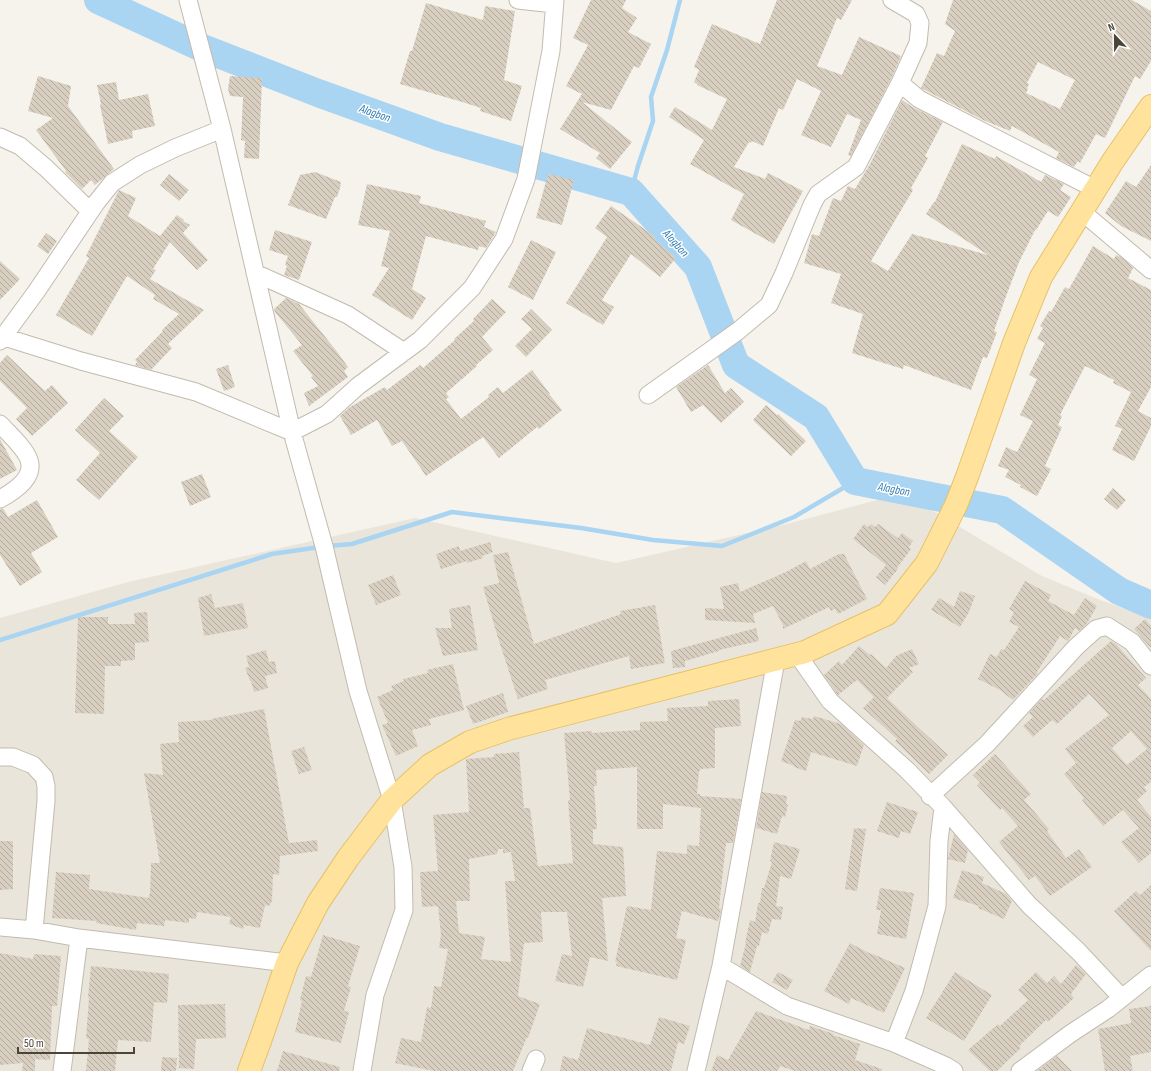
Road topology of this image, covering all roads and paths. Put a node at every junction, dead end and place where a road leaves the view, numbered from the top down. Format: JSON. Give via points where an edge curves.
{"nodes":[{"id":1,"x":188,"y":0,"type":"edge"},
{"id":2,"x":518,"y":0,"type":"edge"},
{"id":3,"x":892,"y":0,"type":"edge"},
{"id":4,"x":555,"y":2,"type":"edge"},
{"id":5,"x":900,"y":83,"type":"junction"},
{"id":6,"x":1151,"y":106,"type":"edge"},
{"id":7,"x":222,"y":129,"type":"junction"},
{"id":8,"x":0,"y":137,"type":"edge"},
{"id":9,"x":1095,"y":189,"type":"junction"},
{"id":10,"x":90,"y":211,"type":"junction"},
{"id":11,"x":1081,"y":211,"type":"junction"},
{"id":12,"x":1151,"y":270,"type":"edge"},
{"id":13,"x":255,"y":273,"type":"junction"},
{"id":14,"x":2,"y":339,"type":"edge"},
{"id":15,"x":404,"y":352,"type":"junction"},
{"id":16,"x":648,"y":395,"type":"dead end"},
{"id":17,"x":0,"y":424,"type":"edge"},
{"id":18,"x":292,"y":432,"type":"junction"},
{"id":19,"x":0,"y":499,"type":"edge"},
{"id":20,"x":797,"y":654,"type":"junction"},
{"id":21,"x":776,"y":660,"type":"junction"},
{"id":22,"x":1151,"y":666,"type":"edge"},
{"id":23,"x":0,"y":757,"type":"edge"},
{"id":24,"x":930,"y":796,"type":"junction"},
{"id":25,"x":392,"y":800,"type":"junction"},
{"id":26,"x":943,"y":807,"type":"junction"},
{"id":27,"x":0,"y":927,"type":"edge"},
{"id":28,"x":34,"y":930,"type":"junction"},
{"id":29,"x":79,"y":938,"type":"junction"},
{"id":30,"x":287,"y":963,"type":"junction"},
{"id":31,"x":721,"y":966,"type":"junction"},
{"id":32,"x":1151,"y":975,"type":"edge"},
{"id":33,"x":1122,"y":998,"type":"junction"},
{"id":34,"x":894,"y":1043,"type":"junction"},
{"id":35,"x":62,"y":1071,"type":"edge"},
{"id":36,"x":248,"y":1071,"type":"edge"},
{"id":37,"x":362,"y":1071,"type":"edge"},
{"id":38,"x":696,"y":1071,"type":"edge"},
{"id":39,"x":954,"y":1071,"type":"edge"},
{"id":40,"x":1020,"y":1071,"type":"edge"}],
"edges":[{"from":1,"to":7,"type":"street"},
{"from":2,"to":4,"type":"street"},
{"from":3,"to":5,"type":"street","via":[[916,14],[920,23],[918,43]]},
{"from":4,"to":15,"type":"street","via":[[551,51],[526,179],[504,239],[472,288],[420,340]]},
{"from":5,"to":9,"type":"street","via":[[919,99]]},
{"from":5,"to":16,"type":"street","via":[[856,166],[818,194],[769,305],[738,331]]},
{"from":6,"to":9,"type":"main road"},
{"from":7,"to":10,"type":"street","via":[[140,165],[112,183]]},
{"from":7,"to":13,"type":"street"},
{"from":8,"to":10,"type":"street","via":[[20,146]]},
{"from":9,"to":11,"type":"main road"},
{"from":10,"to":14,"type":"street"},
{"from":11,"to":12,"type":"street"},
{"from":11,"to":20,"type":"main road","via":[[1041,277],[1014,343],[956,505],[927,563],[887,614]]},
{"from":13,"to":15,"type":"street","via":[[348,315]]},
{"from":13,"to":18,"type":"street"},
{"from":14,"to":18,"type":"street","via":[[196,392]]},
{"from":15,"to":18,"type":"street","via":[[358,386],[327,414]]},
{"from":17,"to":19,"type":"street","via":[[25,452],[30,471],[18,488]]},
{"from":18,"to":25,"type":"street","via":[[324,546],[358,691]]},
{"from":20,"to":21,"type":"main road"},
{"from":20,"to":24,"type":"street","via":[[830,701],[906,770]]},
{"from":21,"to":25,"type":"main road","via":[[508,729],[470,742],[430,765]]},
{"from":21,"to":31,"type":"street"},
{"from":22,"to":24,"type":"street","via":[[1132,642],[1107,626],[1096,629],[1076,647],[987,744]]},
{"from":23,"to":28,"type":"street","via":[[13,756],[33,765],[44,777],[46,786]]},
{"from":24,"to":26,"type":"street"},
{"from":25,"to":30,"type":"main road","via":[[318,902]]},
{"from":25,"to":37,"type":"street","via":[[402,867],[404,910],[375,995]]},
{"from":26,"to":33,"type":"street","via":[[1029,905],[1078,951]]},
{"from":26,"to":34,"type":"street","via":[[937,906],[914,991]]},
{"from":27,"to":28,"type":"street"},
{"from":28,"to":29,"type":"street"},
{"from":29,"to":30,"type":"street"},
{"from":29,"to":35,"type":"street"},
{"from":30,"to":36,"type":"main road"},
{"from":31,"to":34,"type":"street","via":[[787,1006]]},
{"from":31,"to":38,"type":"street"},
{"from":32,"to":33,"type":"street"},
{"from":33,"to":40,"type":"street"},
{"from":34,"to":39,"type":"street"}]}
